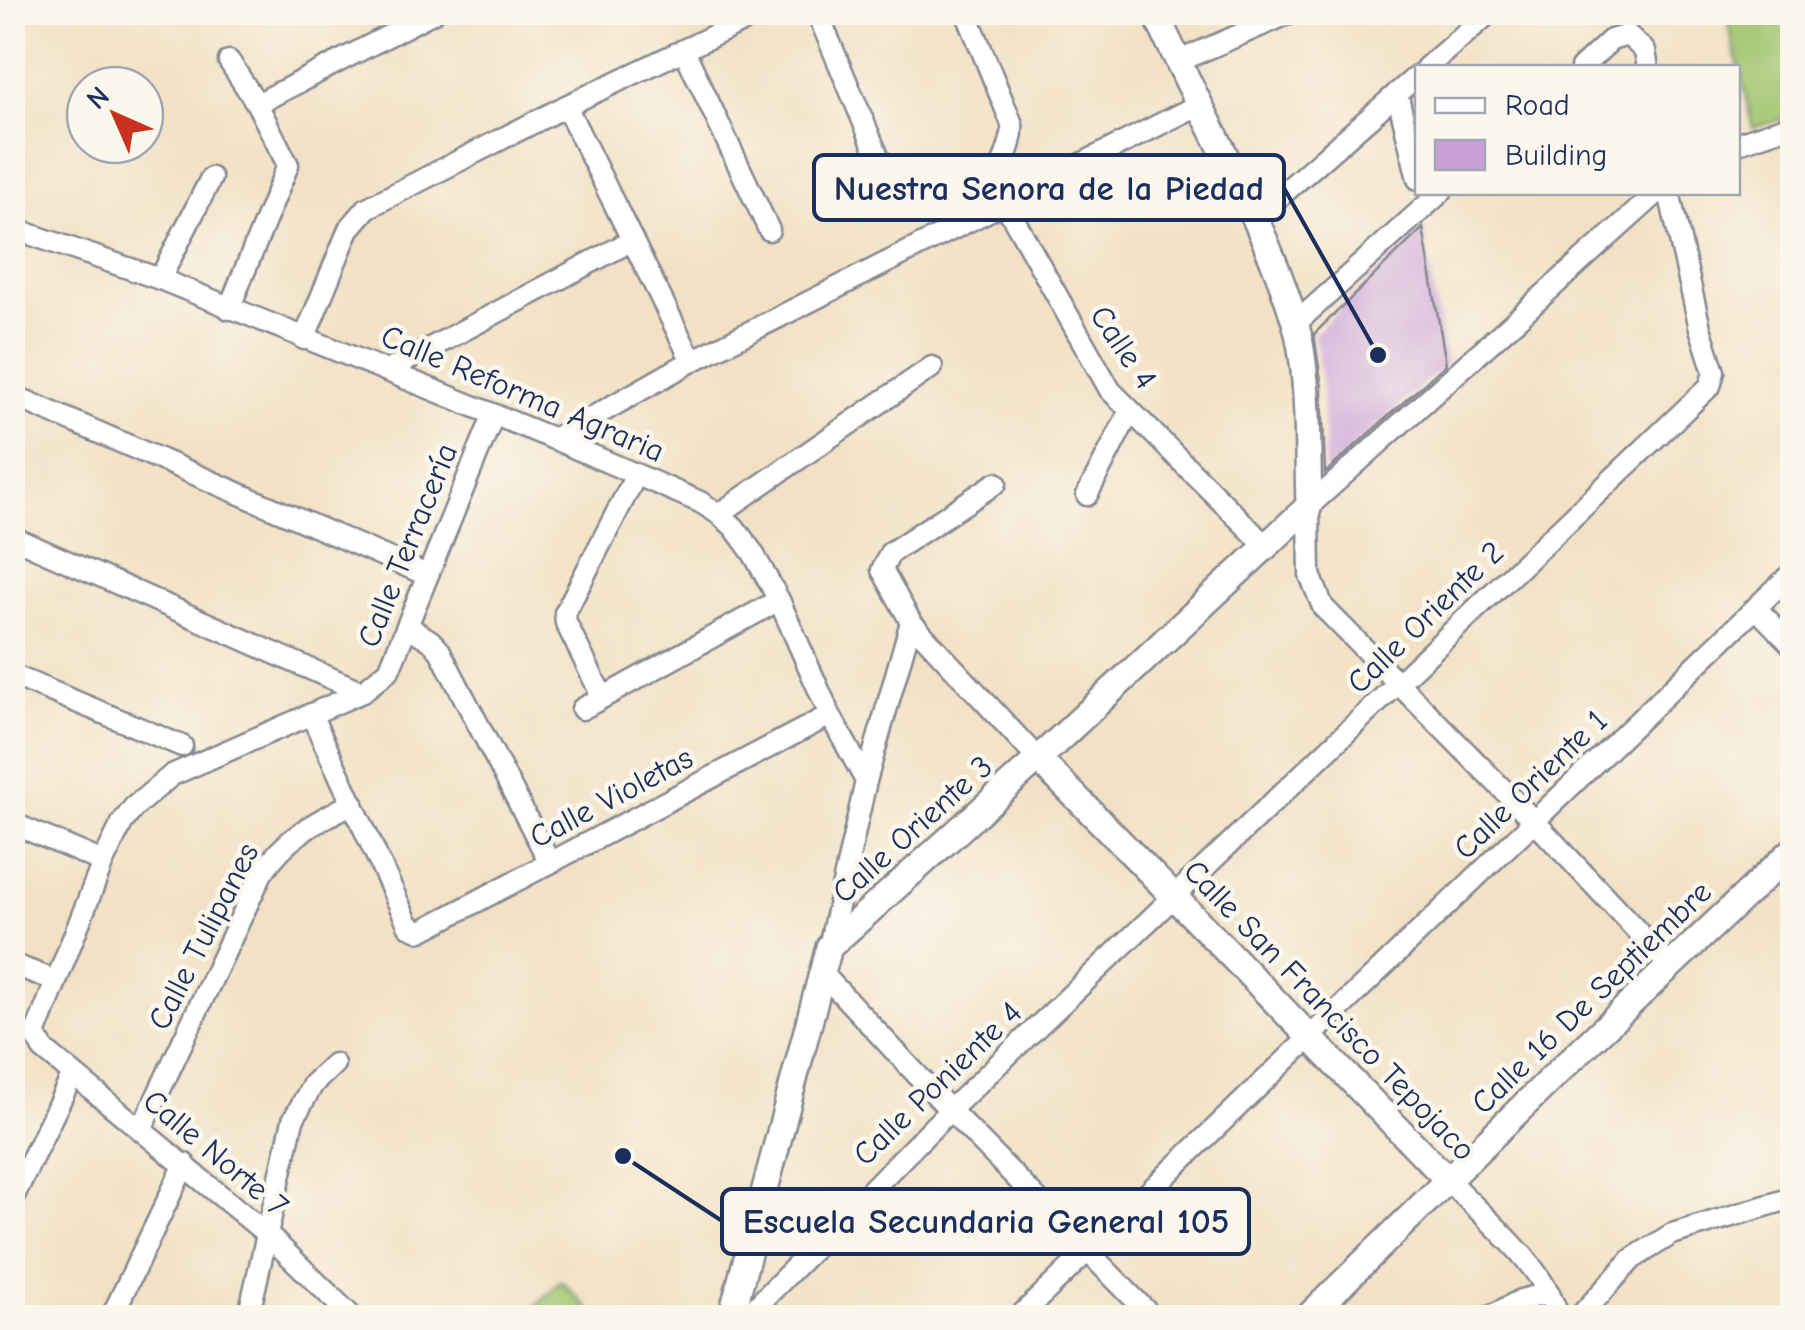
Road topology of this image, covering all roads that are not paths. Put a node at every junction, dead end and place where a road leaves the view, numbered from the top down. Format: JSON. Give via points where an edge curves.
{"nodes":[{"id":1,"x":434,"y":12,"type":"edge"},
{"id":2,"x":762,"y":12,"type":"edge"},
{"id":3,"x":817,"y":12,"type":"edge"},
{"id":4,"x":966,"y":12,"type":"edge"},
{"id":5,"x":1155,"y":12,"type":"edge"},
{"id":6,"x":1292,"y":12,"type":"edge"},
{"id":7,"x":1490,"y":12,"type":"edge"},
{"id":8,"x":684,"y":50,"type":"junction"},
{"id":9,"x":229,"y":61,"type":"dead end"},
{"id":10,"x":1177,"y":62,"type":"junction"},
{"id":11,"x":1429,"y":65,"type":"edge"},
{"id":12,"x":1583,"y":65,"type":"edge"},
{"id":13,"x":1647,"y":65,"type":"edge"},
{"id":14,"x":1415,"y":78,"type":"edge"},
{"id":15,"x":1397,"y":93,"type":"junction"},
{"id":16,"x":257,"y":104,"type":"junction"},
{"id":17,"x":1198,"y":105,"type":"junction"},
{"id":18,"x":566,"y":106,"type":"junction"},
{"id":19,"x":1792,"y":125,"type":"edge"},
{"id":20,"x":1740,"y":142,"type":"edge"},
{"id":21,"x":1415,"y":167,"type":"edge"},
{"id":22,"x":886,"y":175,"type":"dead end"},
{"id":23,"x":211,"y":178,"type":"dead end"},
{"id":24,"x":1655,"y":195,"type":"edge"},
{"id":25,"x":1670,"y":195,"type":"edge"},
{"id":26,"x":1422,"y":200,"type":"edge"},
{"id":27,"x":1005,"y":202,"type":"junction"},
{"id":28,"x":1254,"y":219,"type":"junction"},
{"id":29,"x":12,"y":228,"type":"edge"},
{"id":30,"x":769,"y":230,"type":"dead end"},
{"id":31,"x":630,"y":241,"type":"junction"},
{"id":32,"x":160,"y":279,"type":"junction"},
{"id":33,"x":229,"y":309,"type":"junction"},
{"id":34,"x":1296,"y":324,"type":"junction"},
{"id":35,"x":304,"y":339,"type":"junction"},
{"id":36,"x":692,"y":360,"type":"junction"},
{"id":37,"x":932,"y":367,"type":"dead end"},
{"id":38,"x":387,"y":371,"type":"junction"},
{"id":39,"x":12,"y":395,"type":"edge"},
{"id":40,"x":1130,"y":411,"type":"junction"},
{"id":41,"x":493,"y":416,"type":"junction"},
{"id":42,"x":554,"y":439,"type":"junction"},
{"id":43,"x":636,"y":475,"type":"junction"},
{"id":44,"x":996,"y":483,"type":"dead end"},
{"id":45,"x":1087,"y":495,"type":"dead end"},
{"id":46,"x":1310,"y":506,"type":"junction"},
{"id":47,"x":719,"y":514,"type":"junction"},
{"id":48,"x":12,"y":537,"type":"edge"},
{"id":49,"x":1266,"y":546,"type":"junction"},
{"id":50,"x":1792,"y":573,"type":"edge"},
{"id":51,"x":427,"y":575,"type":"junction"},
{"id":52,"x":778,"y":600,"type":"junction"},
{"id":53,"x":1756,"y":608,"type":"junction"},
{"id":54,"x":912,"y":622,"type":"junction"},
{"id":55,"x":409,"y":627,"type":"junction"},
{"id":56,"x":1792,"y":646,"type":"edge"},
{"id":57,"x":12,"y":675,"type":"edge"},
{"id":58,"x":1399,"y":684,"type":"junction"},
{"id":59,"x":362,"y":692,"type":"junction"},
{"id":60,"x":602,"y":696,"type":"junction"},
{"id":61,"x":582,"y":709,"type":"dead end"},
{"id":62,"x":311,"y":714,"type":"junction"},
{"id":63,"x":830,"y":715,"type":"junction"},
{"id":64,"x":182,"y":746,"type":"dead end"},
{"id":65,"x":1038,"y":759,"type":"junction"},
{"id":66,"x":866,"y":781,"type":"junction"},
{"id":67,"x":353,"y":803,"type":"junction"},
{"id":68,"x":12,"y":822,"type":"edge"},
{"id":69,"x":1535,"y":822,"type":"junction"},
{"id":70,"x":1792,"y":851,"type":"edge"},
{"id":71,"x":102,"y":862,"type":"junction"},
{"id":72,"x":550,"y":863,"type":"junction"},
{"id":73,"x":1176,"y":895,"type":"junction"},
{"id":74,"x":829,"y":947,"type":"junction"},
{"id":75,"x":12,"y":964,"type":"edge"},
{"id":76,"x":1669,"y":965,"type":"junction"},
{"id":77,"x":823,"y":974,"type":"junction"},
{"id":78,"x":56,"y":982,"type":"junction"},
{"id":79,"x":36,"y":1040,"type":"joint"},
{"id":80,"x":1310,"y":1040,"type":"junction"},
{"id":81,"x":334,"y":1064,"type":"dead end"},
{"id":82,"x":73,"y":1074,"type":"junction"},
{"id":83,"x":950,"y":1110,"type":"junction"},
{"id":84,"x":142,"y":1128,"type":"junction"},
{"id":85,"x":185,"y":1164,"type":"junction"},
{"id":86,"x":1448,"y":1180,"type":"junction"},
{"id":87,"x":1792,"y":1198,"type":"edge"},
{"id":88,"x":12,"y":1200,"type":"edge"},
{"id":89,"x":267,"y":1234,"type":"junction"},
{"id":90,"x":1088,"y":1248,"type":"junction"},
{"id":91,"x":1550,"y":1293,"type":"junction"},
{"id":92,"x":1583,"y":1316,"type":"edge"},
{"id":93,"x":110,"y":1318,"type":"edge"},
{"id":94,"x":248,"y":1318,"type":"edge"},
{"id":95,"x":353,"y":1318,"type":"edge"},
{"id":96,"x":731,"y":1318,"type":"edge"},
{"id":97,"x":744,"y":1318,"type":"edge"},
{"id":98,"x":1018,"y":1318,"type":"edge"},
{"id":99,"x":1153,"y":1318,"type":"edge"},
{"id":100,"x":1307,"y":1318,"type":"edge"},
{"id":101,"x":1487,"y":1318,"type":"edge"},
{"id":102,"x":1559,"y":1318,"type":"edge"}],
"edges":[{"from":1,"to":16,"type":"street"},
{"from":2,"to":8,"type":"street"},
{"from":3,"to":22,"type":"street"},
{"from":4,"to":27,"type":"street","via":[[1012,124],[997,181]]},
{"from":5,"to":10,"type":"main road"},
{"from":6,"to":10,"type":"street"},
{"from":7,"to":11,"type":"street"},
{"from":8,"to":18,"type":"street"},
{"from":8,"to":30,"type":"street"},
{"from":9,"to":16,"type":"street"},
{"from":10,"to":17,"type":"main road"},
{"from":12,"to":13,"type":"street","via":[[1612,40],[1628,36],[1645,51]]},
{"from":14,"to":15,"type":"street"},
{"from":15,"to":21,"type":"street"},
{"from":15,"to":28,"type":"street"},
{"from":16,"to":33,"type":"street","via":[[288,165]]},
{"from":17,"to":27,"type":"street"},
{"from":17,"to":28,"type":"main road"},
{"from":18,"to":31,"type":"street"},
{"from":18,"to":35,"type":"street","via":[[357,216]]},
{"from":19,"to":20,"type":"street"},
{"from":23,"to":32,"type":"street"},
{"from":24,"to":46,"type":"street"},
{"from":25,"to":58,"type":"street","name":"Calle Oriente 2","via":[[1714,372],[1706,391]]},
{"from":26,"to":34,"type":"street"},
{"from":27,"to":36,"type":"street"},
{"from":27,"to":40,"type":"street","name":"Calle 4","via":[[1085,349]]},
{"from":28,"to":34,"type":"main road"},
{"from":29,"to":32,"type":"street","name":"Calle Reforma Agraria"},
{"from":31,"to":36,"type":"street"},
{"from":31,"to":38,"type":"street"},
{"from":32,"to":33,"type":"street","name":"Calle Reforma Agraria"},
{"from":33,"to":35,"type":"street","name":"Calle Reforma Agraria"},
{"from":34,"to":46,"type":"main road"},
{"from":35,"to":38,"type":"street","name":"Calle Reforma Agraria"},
{"from":36,"to":42,"type":"street"},
{"from":37,"to":47,"type":"street"},
{"from":38,"to":41,"type":"street","name":"Calle Reforma Agraria"},
{"from":39,"to":51,"type":"street"},
{"from":40,"to":45,"type":"street"},
{"from":40,"to":49,"type":"street","name":"Calle 4"},
{"from":41,"to":42,"type":"street","name":"Calle Reforma Agraria"},
{"from":41,"to":51,"type":"street","name":"Calle Terracería"},
{"from":42,"to":43,"type":"street","name":"Calle Reforma Agraria"},
{"from":43,"to":47,"type":"street","name":"Calle Reforma Agraria"},
{"from":43,"to":60,"type":"street","via":[[565,613]]},
{"from":44,"to":54,"type":"street","via":[[886,559],[884,576]]},
{"from":46,"to":49,"type":"main road","name":"Calle Oriente 3"},
{"from":46,"to":58,"type":"street","via":[[1310,575],[1318,596]]},
{"from":47,"to":52,"type":"street","name":"Calle Reforma Agraria","via":[[753,553]]},
{"from":48,"to":59,"type":"street"},
{"from":49,"to":65,"type":"main road","name":"Calle Oriente 3"},
{"from":50,"to":53,"type":"street","name":"Calle Oriente 1"},
{"from":51,"to":55,"type":"street","name":"Calle Terracería"},
{"from":52,"to":60,"type":"street"},
{"from":52,"to":63,"type":"street","name":"Calle Reforma Agraria"},
{"from":53,"to":56,"type":"street"},
{"from":53,"to":69,"type":"street","name":"Calle Oriente 1"},
{"from":54,"to":65,"type":"street"},
{"from":54,"to":66,"type":"street"},
{"from":55,"to":59,"type":"street","name":"Calle Terracería","via":[[389,670]]},
{"from":55,"to":72,"type":"street","via":[[440,651]]},
{"from":57,"to":64,"type":"street"},
{"from":58,"to":69,"type":"street"},
{"from":58,"to":73,"type":"street","name":"Calle Oriente 2"},
{"from":59,"to":62,"type":"street","name":"Calle Terracería"},
{"from":60,"to":61,"type":"street"},
{"from":62,"to":67,"type":"street"},
{"from":62,"to":71,"type":"street","name":"Calle Terracería","via":[[153,788],[122,823]]},
{"from":63,"to":66,"type":"street","name":"Calle Reforma Agraria"},
{"from":63,"to":72,"type":"street","name":"Calle Violetas"},
{"from":65,"to":73,"type":"main road","name":"Calle San Francisco Tepojaco"},
{"from":65,"to":74,"type":"main road","name":"Calle Oriente 3"},
{"from":66,"to":74,"type":"street"},
{"from":67,"to":72,"type":"street","name":"Calle Violetas","via":[[409,926],[421,930]]},
{"from":67,"to":84,"type":"street","name":"Calle Tulipanes","via":[[293,836],[262,873]]},
{"from":68,"to":71,"type":"street"},
{"from":69,"to":76,"type":"street"},
{"from":69,"to":80,"type":"street","name":"Calle Oriente 1"},
{"from":70,"to":76,"type":"main road","name":"Calle 16 De Septiembre"},
{"from":71,"to":78,"type":"street","name":"Calle Terracería"},
{"from":73,"to":80,"type":"main road","name":"Calle San Francisco Tepojaco"},
{"from":73,"to":83,"type":"street","name":"Calle Poniente 4"},
{"from":74,"to":77,"type":"main road"},
{"from":75,"to":78,"type":"street"},
{"from":76,"to":86,"type":"main road","name":"Calle 16 De Septiembre"},
{"from":77,"to":83,"type":"street"},
{"from":77,"to":96,"type":"main road"},
{"from":78,"to":79,"type":"street","name":"Calle Terracería"},
{"from":79,"to":82,"type":"street","name":"Calle Norte 7"},
{"from":80,"to":86,"type":"main road","name":"Calle San Francisco Tepojaco"},
{"from":80,"to":90,"type":"street","name":"Calle Oriente 1"},
{"from":81,"to":89,"type":"street","via":[[312,1084],[293,1120]]},
{"from":82,"to":84,"type":"street","name":"Calle Norte 7"},
{"from":82,"to":88,"type":"street"},
{"from":83,"to":90,"type":"street"},
{"from":83,"to":97,"type":"street","name":"Calle Poniente 4"},
{"from":84,"to":85,"type":"street","name":"Calle Norte 7"},
{"from":85,"to":89,"type":"street","name":"Calle Norte 7"},
{"from":85,"to":93,"type":"street"},
{"from":86,"to":91,"type":"street","name":"Calle San Francisco Tepojaco"},
{"from":86,"to":100,"type":"main road","name":"Calle 16 De Septiembre"},
{"from":87,"to":92,"type":"street","via":[[1672,1234],[1632,1259]]},
{"from":89,"to":94,"type":"street"},
{"from":89,"to":95,"type":"street","name":"Calle Norte 7"},
{"from":90,"to":98,"type":"street","name":"Calle Oriente 1"},
{"from":90,"to":99,"type":"street"},
{"from":91,"to":92,"type":"street"},
{"from":91,"to":101,"type":"street"},
{"from":91,"to":102,"type":"street","name":"Calle San Francisco Tepojaco"}]}
